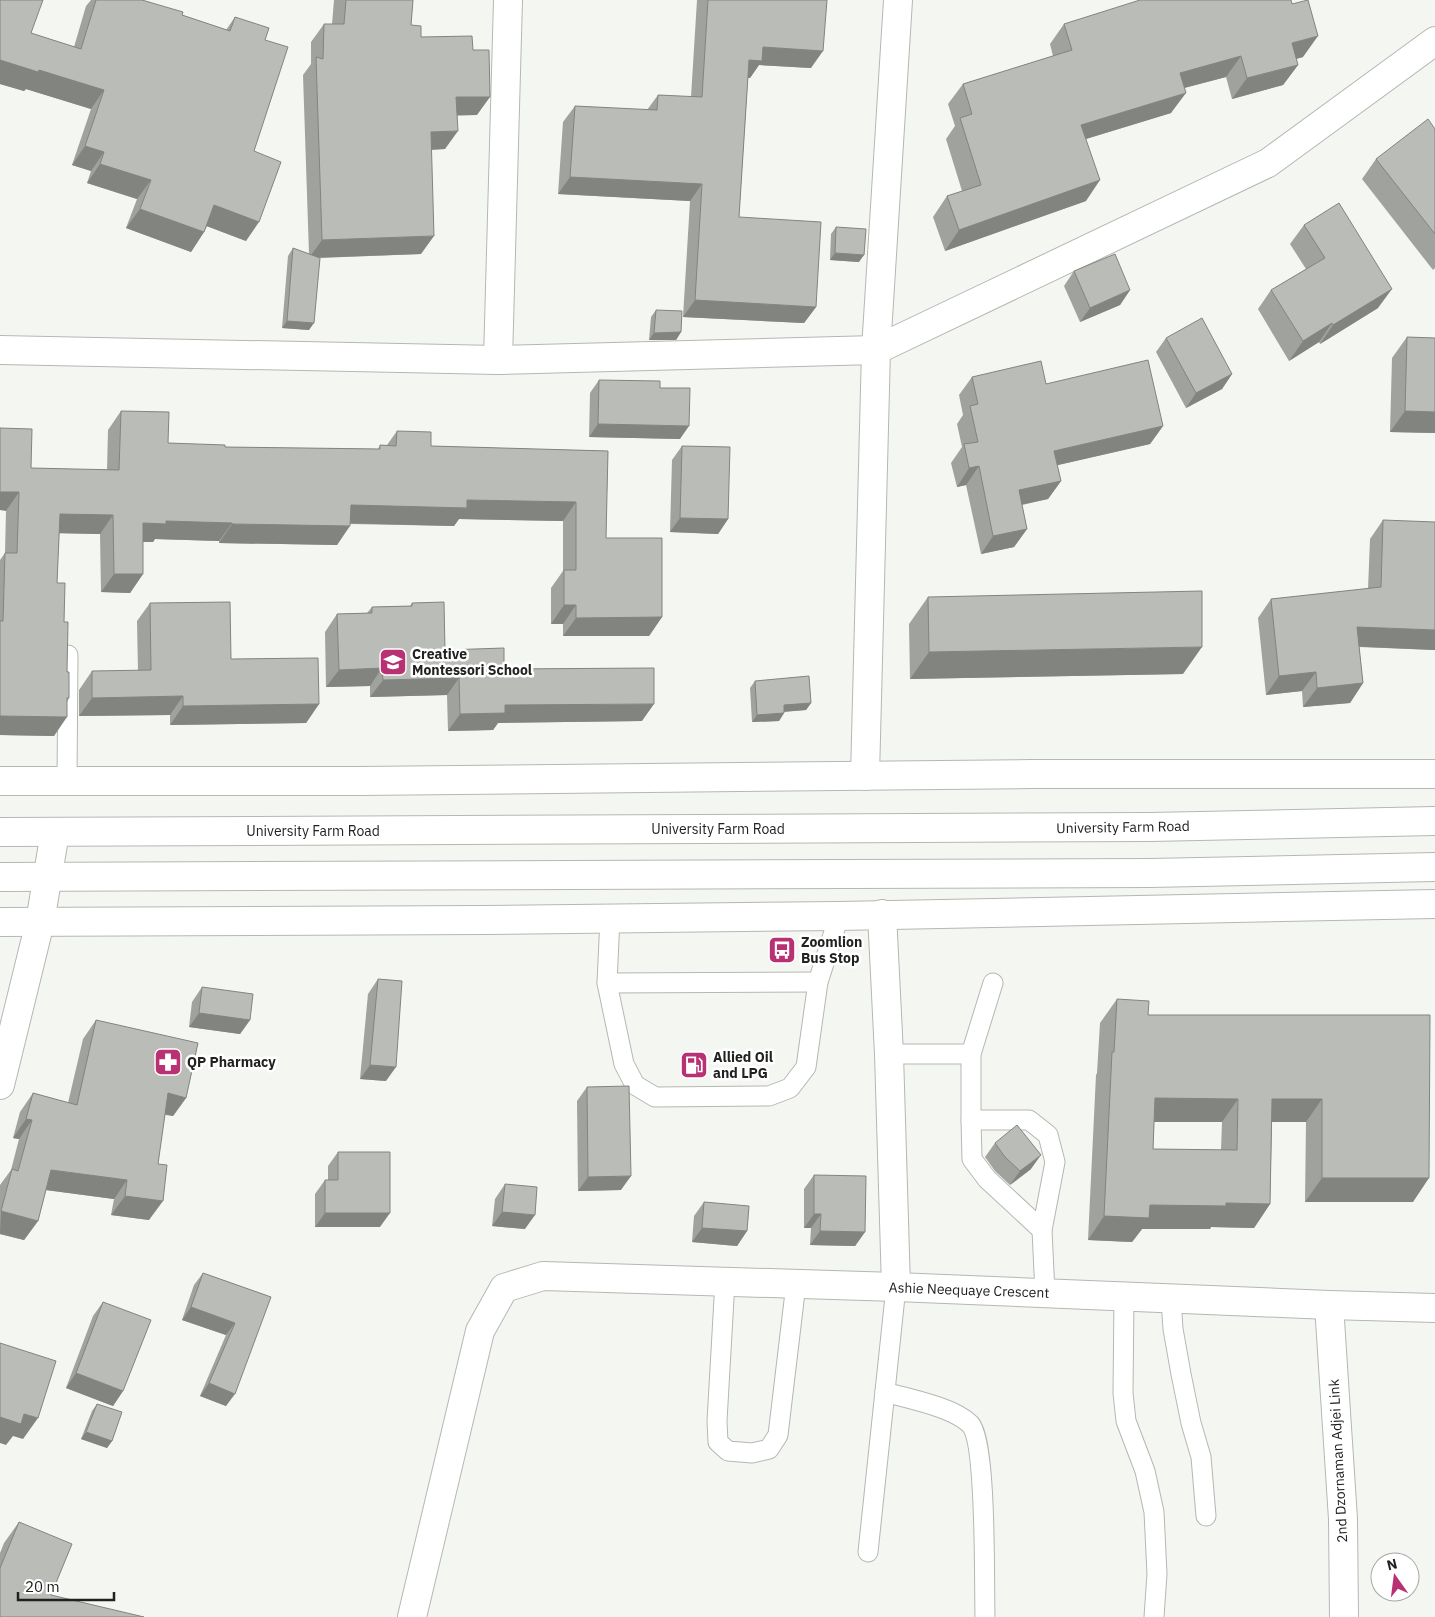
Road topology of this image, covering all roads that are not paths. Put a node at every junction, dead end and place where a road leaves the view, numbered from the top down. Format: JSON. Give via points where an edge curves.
{"nodes":[{"id":1,"x":508,"y":0,"type":"edge"},
{"id":2,"x":898,"y":0,"type":"edge"},
{"id":3,"x":1435,"y":40,"type":"edge"},
{"id":4,"x":0,"y":350,"type":"edge"},
{"id":5,"x":876,"y":350,"type":"junction"},
{"id":6,"x":498,"y":360,"type":"junction"},
{"id":7,"x":68,"y":655,"type":"edge"},
{"id":8,"x":1435,"y":774,"type":"edge"},
{"id":9,"x":865,"y":776,"type":"junction"},
{"id":10,"x":0,"y":781,"type":"edge"},
{"id":11,"x":67,"y":781,"type":"junction"},
{"id":12,"x":1435,"y":822,"type":"edge"},
{"id":13,"x":0,"y":832,"type":"edge"},
{"id":14,"x":55,"y":832,"type":"junction"},
{"id":15,"x":1435,"y":867,"type":"edge"},
{"id":16,"x":0,"y":877,"type":"edge"},
{"id":17,"x":48,"y":877,"type":"junction"},
{"id":18,"x":1435,"y":904,"type":"edge"},
{"id":19,"x":882,"y":914,"type":"junction"},
{"id":20,"x":838,"y":916,"type":"junction"},
{"id":21,"x":610,"y":918,"type":"junction"},
{"id":22,"x":0,"y":922,"type":"edge"},
{"id":23,"x":40,"y":922,"type":"junction"},
{"id":24,"x":818,"y":982,"type":"junction"},
{"id":25,"x":608,"y":983,"type":"junction"},
{"id":26,"x":993,"y":983,"type":"dead end"},
{"id":27,"x":890,"y":1054,"type":"junction"},
{"id":28,"x":971,"y":1054,"type":"junction"},
{"id":29,"x":0,"y":1085,"type":"edge"},
{"id":30,"x":971,"y":1120,"type":"junction"},
{"id":31,"x":1042,"y":1230,"type":"junction"},
{"id":32,"x":725,"y":1282,"type":"junction"},
{"id":33,"x":796,"y":1284,"type":"junction"},
{"id":34,"x":896,"y":1287,"type":"junction"},
{"id":35,"x":1045,"y":1292,"type":"junction"},
{"id":36,"x":1124,"y":1296,"type":"junction"},
{"id":37,"x":1171,"y":1298,"type":"junction"},
{"id":38,"x":1329,"y":1305,"type":"junction"},
{"id":39,"x":1435,"y":1308,"type":"edge"},
{"id":40,"x":885,"y":1392,"type":"junction"},
{"id":41,"x":1206,"y":1516,"type":"dead end"},
{"id":42,"x":868,"y":1552,"type":"dead end"},
{"id":43,"x":412,"y":1617,"type":"edge"},
{"id":44,"x":985,"y":1617,"type":"edge"},
{"id":45,"x":1154,"y":1617,"type":"edge"},
{"id":46,"x":1344,"y":1617,"type":"edge"}],
"edges":[{"from":1,"to":6,"type":"street"},
{"from":2,"to":5,"type":"street"},
{"from":3,"to":5,"type":"street","via":[[1268,163]]},
{"from":4,"to":6,"type":"street"},
{"from":5,"to":6,"type":"street"},
{"from":5,"to":9,"type":"street"},
{"from":7,"to":11,"type":"lane"},
{"from":8,"to":9,"type":"street"},
{"from":9,"to":11,"type":"street"},
{"from":10,"to":11,"type":"street"},
{"from":12,"to":14,"type":"street","name":"University Farm Road","via":[[1150,827]]},
{"from":13,"to":14,"type":"street","name":"University Farm Road"},
{"from":14,"to":17,"type":"street"},
{"from":15,"to":17,"type":"street","via":[[1150,873]]},
{"from":16,"to":17,"type":"street"},
{"from":17,"to":23,"type":"street"},
{"from":18,"to":19,"type":"street"},
{"from":19,"to":20,"type":"street"},
{"from":19,"to":27,"type":"street"},
{"from":20,"to":21,"type":"street"},
{"from":20,"to":24,"type":"lane"},
{"from":21,"to":23,"type":"street"},
{"from":21,"to":25,"type":"lane"},
{"from":22,"to":23,"type":"street"},
{"from":23,"to":29,"type":"street"},
{"from":24,"to":25,"type":"lane"},
{"from":24,"to":25,"type":"lane","via":[[806,1067],[790,1088],[769,1096],[655,1097],[634,1085],[624,1064]]},
{"from":26,"to":28,"type":"lane"},
{"from":27,"to":28,"type":"lane"},
{"from":27,"to":34,"type":"street"},
{"from":28,"to":30,"type":"lane"},
{"from":30,"to":31,"type":"lane","via":[[972,1159],[987,1179]]},
{"from":30,"to":31,"type":"lane","via":[[1029,1120],[1048,1135],[1055,1162]]},
{"from":31,"to":35,"type":"lane"},
{"from":32,"to":33,"type":"street","name":"Ashie Neequaye Crescent"},
{"from":32,"to":33,"type":"lane","via":[[718,1442],[728,1451],[752,1453],[769,1449],[778,1435]]},
{"from":32,"to":43,"type":"street","name":"Ashie Neequaye Crescent","via":[[543,1276],[504,1288],[480,1331]]},
{"from":33,"to":34,"type":"street","name":"Ashie Neequaye Crescent"},
{"from":34,"to":35,"type":"street","name":"Ashie Neequaye Crescent"},
{"from":34,"to":40,"type":"lane"},
{"from":35,"to":36,"type":"street","name":"Ashie Neequaye Crescent"},
{"from":36,"to":37,"type":"street","name":"Ashie Neequaye Crescent"},
{"from":36,"to":45,"type":"lane","via":[[1123,1393],[1126,1421],[1145,1471],[1154,1512],[1157,1574]]},
{"from":37,"to":38,"type":"street","name":"Ashie Neequaye Crescent"},
{"from":37,"to":41,"type":"lane","via":[[1181,1374],[1201,1457]]},
{"from":38,"to":39,"type":"street","name":"Ashie Neequaye Crescent"},
{"from":38,"to":46,"type":"street","name":"2nd Dzornaman Adjei Link","via":[[1343,1519]]},
{"from":40,"to":42,"type":"lane"},
{"from":40,"to":44,"type":"lane","via":[[952,1412],[972,1425],[982,1472]]}]}
